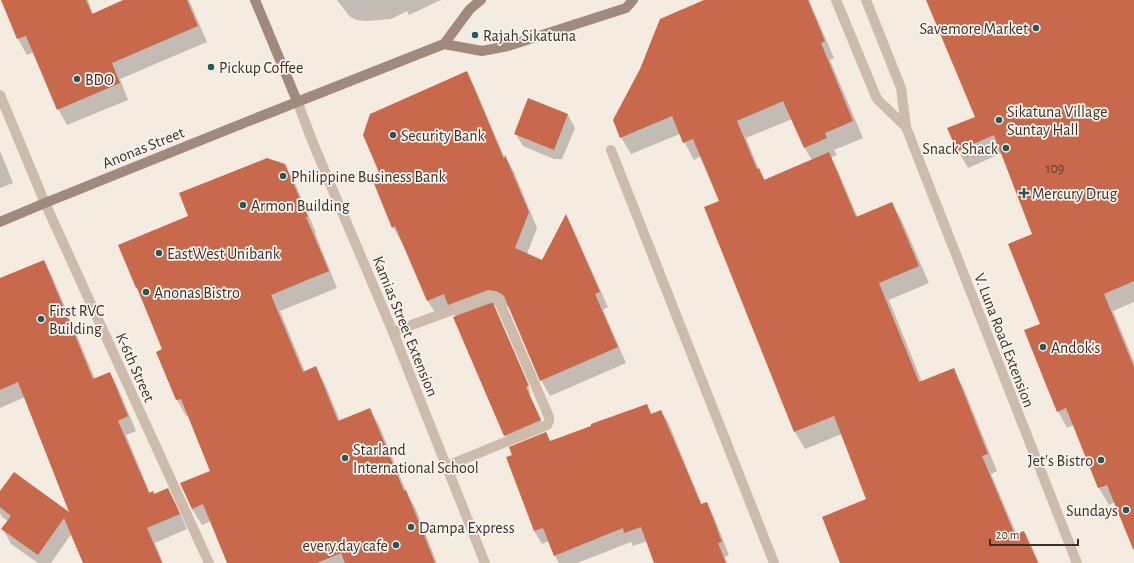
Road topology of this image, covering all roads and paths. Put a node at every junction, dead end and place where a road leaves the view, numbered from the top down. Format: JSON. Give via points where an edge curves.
{"nodes":[{"id":1,"x":255,"y":0,"type":"edge"},
{"id":2,"x":481,"y":0,"type":"edge"},
{"id":3,"x":633,"y":0,"type":"edge"},
{"id":4,"x":836,"y":0,"type":"edge"},
{"id":5,"x":866,"y":0,"type":"edge"},
{"id":6,"x":444,"y":44,"type":"junction"},
{"id":7,"x":0,"y":95,"type":"edge"},
{"id":8,"x":297,"y":101,"type":"junction"},
{"id":9,"x":906,"y":127,"type":"junction"},
{"id":10,"x":610,"y":150,"type":"dead end"},
{"id":11,"x":45,"y":203,"type":"junction"},
{"id":12,"x":0,"y":222,"type":"edge"},
{"id":13,"x":393,"y":332,"type":"junction"},
{"id":14,"x":447,"y":466,"type":"junction"},
{"id":15,"x":209,"y":563,"type":"edge"},
{"id":16,"x":485,"y":563,"type":"edge"},
{"id":17,"x":774,"y":563,"type":"edge"},
{"id":18,"x":1077,"y":563,"type":"edge"}],
"edges":[{"from":1,"to":8,"type":"main road"},
{"from":2,"to":6,"type":"main road","via":[[470,9]]},
{"from":3,"to":6,"type":"main road","via":[[626,8],[508,46],[482,51]]},
{"from":4,"to":9,"type":"street","name":"V. Luna Road Extension","via":[[878,99]]},
{"from":5,"to":9,"type":"street","name":"V. Luna Road Extension","via":[[901,88]]},
{"from":6,"to":8,"type":"main road","name":"Anonas Street"},
{"from":7,"to":11,"type":"street","name":"K-6th Street"},
{"from":8,"to":11,"type":"main road","name":"Anonas Street"},
{"from":8,"to":13,"type":"street","name":"Kamias Street Extension"},
{"from":9,"to":18,"type":"street","name":"V. Luna Road Extension"},
{"from":10,"to":17,"type":"street"},
{"from":11,"to":12,"type":"main road","name":"Anonas Street"},
{"from":11,"to":15,"type":"street","name":"K-6th Street"},
{"from":13,"to":14,"type":"street","name":"Kamias Street Extension"},
{"from":13,"to":14,"type":"street","via":[[490,296],[495,297],[549,417],[547,425]]},
{"from":14,"to":16,"type":"street","name":"Kamias Street Extension"}]}
